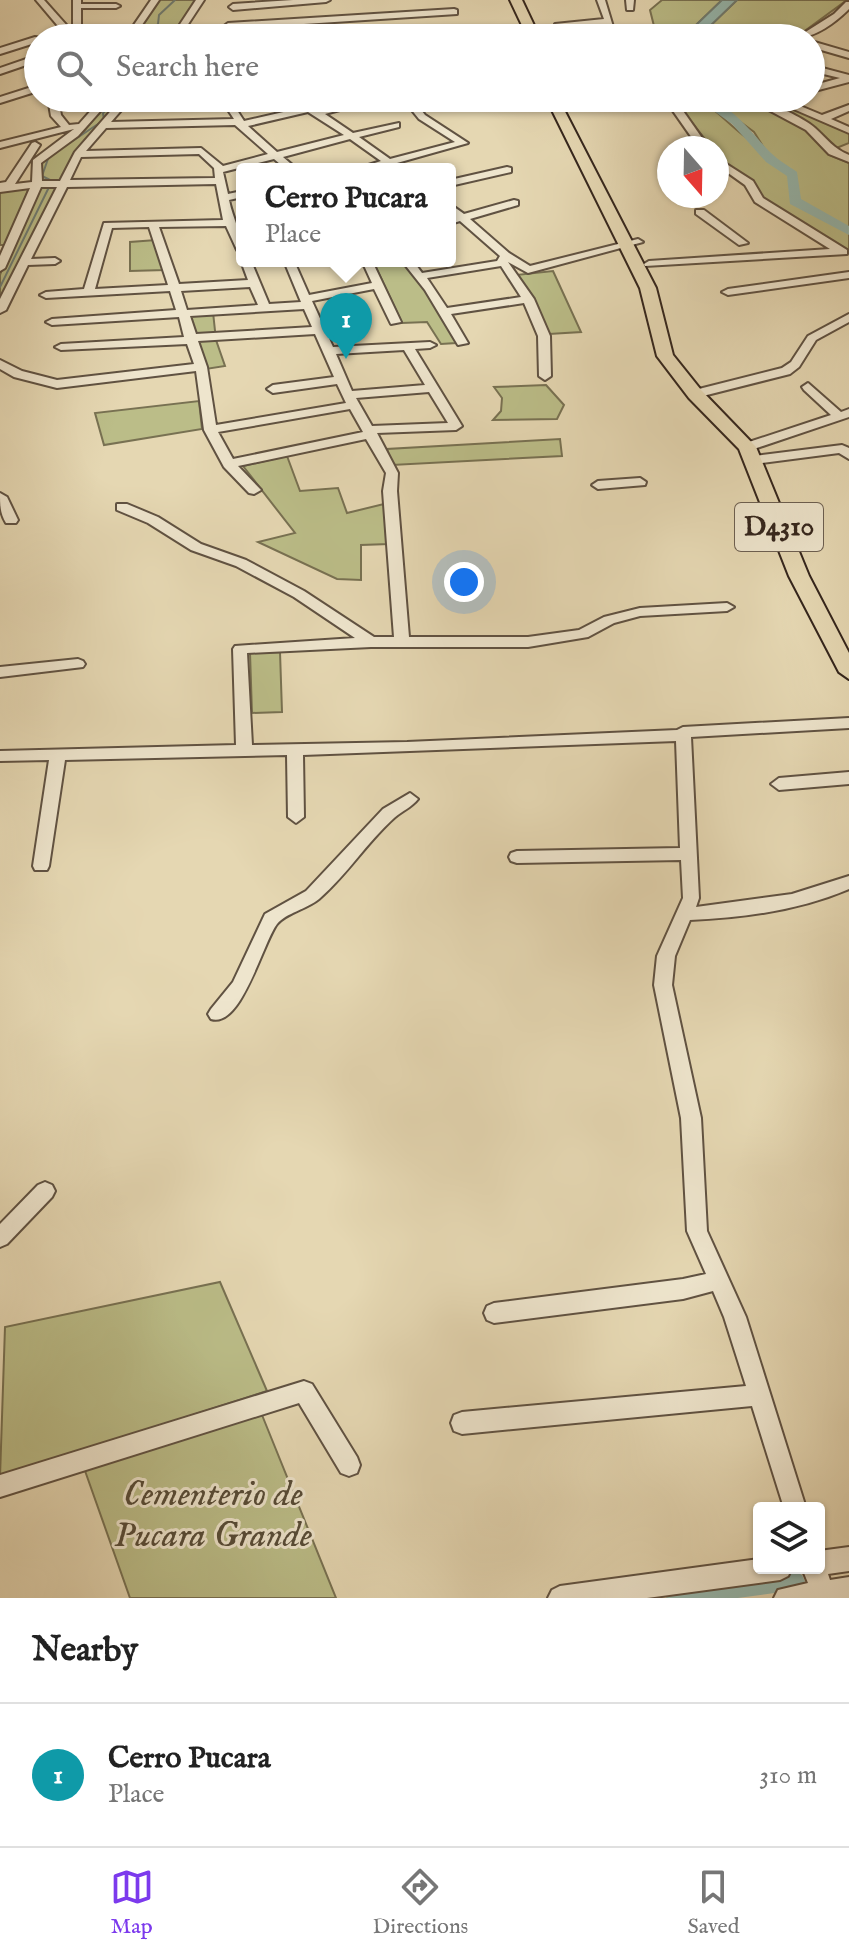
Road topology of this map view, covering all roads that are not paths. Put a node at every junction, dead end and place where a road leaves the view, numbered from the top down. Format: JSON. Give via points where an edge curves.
{"nodes":[{"id":1,"x":40,"y":0,"type":"edge"},
{"id":2,"x":155,"y":0,"type":"edge"},
{"id":3,"x":200,"y":0,"type":"edge"},
{"id":4,"x":326,"y":0,"type":"edge"},
{"id":5,"x":457,"y":0,"type":"edge"},
{"id":6,"x":507,"y":0,"type":"edge"},
{"id":7,"x":516,"y":0,"type":"edge"},
{"id":8,"x":601,"y":0,"type":"edge"},
{"id":9,"x":77,"y":3,"type":"edge"},
{"id":10,"x":235,"y":3,"type":"edge"},
{"id":11,"x":849,"y":4,"type":"edge"},
{"id":12,"x":116,"y":6,"type":"dead end"},
{"id":13,"x":454,"y":12,"type":"junction"},
{"id":14,"x":341,"y":14,"type":"junction"},
{"id":15,"x":837,"y":16,"type":"junction"},
{"id":16,"x":849,"y":19,"type":"edge"},
{"id":17,"x":609,"y":21,"type":"junction"},
{"id":18,"x":61,"y":24,"type":"edge"},
{"id":19,"x":77,"y":24,"type":"edge"},
{"id":20,"x":139,"y":24,"type":"edge"},
{"id":21,"x":184,"y":24,"type":"edge"},
{"id":22,"x":229,"y":24,"type":"edge"},
{"id":23,"x":247,"y":24,"type":"edge"},
{"id":24,"x":344,"y":24,"type":"edge"},
{"id":25,"x":457,"y":24,"type":"edge"},
{"id":26,"x":517,"y":24,"type":"edge"},
{"id":27,"x":527,"y":24,"type":"edge"},
{"id":28,"x":578,"y":24,"type":"edge"},
{"id":29,"x":610,"y":24,"type":"edge"},
{"id":30,"x":824,"y":24,"type":"edge"},
{"id":31,"x":24,"y":44,"type":"edge"},
{"id":32,"x":849,"y":45,"type":"edge"},
{"id":33,"x":825,"y":48,"type":"edge"},
{"id":34,"x":0,"y":51,"type":"edge"},
{"id":35,"x":837,"y":52,"type":"junction"},
{"id":36,"x":849,"y":55,"type":"edge"},
{"id":37,"x":24,"y":63,"type":"edge"},
{"id":38,"x":0,"y":71,"type":"edge"},
{"id":39,"x":825,"y":73,"type":"edge"},
{"id":40,"x":847,"y":81,"type":"edge"},
{"id":41,"x":825,"y":86,"type":"edge"},
{"id":42,"x":24,"y":92,"type":"edge"},
{"id":43,"x":2,"y":97,"type":"edge"},
{"id":44,"x":849,"y":108,"type":"edge"},
{"id":45,"x":55,"y":112,"type":"edge"},
{"id":46,"x":96,"y":112,"type":"edge"},
{"id":47,"x":116,"y":112,"type":"edge"},
{"id":48,"x":232,"y":112,"type":"edge"},
{"id":49,"x":307,"y":112,"type":"edge"},
{"id":50,"x":315,"y":112,"type":"edge"},
{"id":51,"x":418,"y":112,"type":"edge"},
{"id":52,"x":560,"y":112,"type":"edge"},
{"id":53,"x":570,"y":112,"type":"edge"},
{"id":54,"x":679,"y":112,"type":"edge"},
{"id":55,"x":778,"y":112,"type":"edge"},
{"id":56,"x":807,"y":112,"type":"edge"},
{"id":57,"x":822,"y":119,"type":"junction"},
{"id":58,"x":87,"y":123,"type":"junction"},
{"id":59,"x":239,"y":123,"type":"junction"},
{"id":60,"x":106,"y":125,"type":"junction"},
{"id":61,"x":396,"y":125,"type":"dead end"},
{"id":62,"x":67,"y":128,"type":"junction"},
{"id":63,"x":849,"y":130,"type":"edge"},
{"id":64,"x":38,"y":135,"type":"junction"},
{"id":65,"x":353,"y":136,"type":"junction"},
{"id":66,"x":696,"y":136,"type":"edge"},
{"id":67,"x":0,"y":145,"type":"edge"},
{"id":68,"x":849,"y":145,"type":"edge"},
{"id":69,"x":832,"y":152,"type":"junction"},
{"id":70,"x":78,"y":154,"type":"junction"},
{"id":71,"x":276,"y":156,"type":"junction"},
{"id":72,"x":849,"y":159,"type":"edge"},
{"id":73,"x":246,"y":163,"type":"edge"},
{"id":74,"x":285,"y":163,"type":"edge"},
{"id":75,"x":391,"y":163,"type":"edge"},
{"id":76,"x":400,"y":163,"type":"edge"},
{"id":77,"x":236,"y":165,"type":"edge"},
{"id":78,"x":221,"y":169,"type":"junction"},
{"id":79,"x":729,"y":169,"type":"edge"},
{"id":80,"x":507,"y":170,"type":"dead end"},
{"id":81,"x":218,"y":181,"type":"junction"},
{"id":82,"x":456,"y":182,"type":"edge"},
{"id":83,"x":49,"y":184,"type":"junction"},
{"id":84,"x":2,"y":185,"type":"edge"},
{"id":85,"x":236,"y":195,"type":"edge"},
{"id":86,"x":223,"y":198,"type":"junction"},
{"id":87,"x":514,"y":203,"type":"dead end"},
{"id":88,"x":456,"y":211,"type":"edge"},
{"id":89,"x":700,"y":212,"type":"dead end"},
{"id":90,"x":464,"y":217,"type":"junction"},
{"id":91,"x":456,"y":219,"type":"edge"},
{"id":92,"x":232,"y":223,"type":"junction"},
{"id":93,"x":153,"y":224,"type":"junction"},
{"id":94,"x":236,"y":234,"type":"edge"},
{"id":95,"x":628,"y":236,"type":"junction"},
{"id":96,"x":743,"y":243,"type":"dead end"},
{"id":97,"x":5,"y":249,"type":"edge"},
{"id":98,"x":845,"y":254,"type":"edge"},
{"id":99,"x":503,"y":259,"type":"junction"},
{"id":100,"x":55,"y":261,"type":"dead end"},
{"id":101,"x":23,"y":262,"type":"junction"},
{"id":102,"x":649,"y":264,"type":"junction"},
{"id":103,"x":248,"y":267,"type":"edge"},
{"id":104,"x":291,"y":267,"type":"edge"},
{"id":105,"x":370,"y":267,"type":"edge"},
{"id":106,"x":413,"y":267,"type":"edge"},
{"id":107,"x":0,"y":268,"type":"edge"},
{"id":108,"x":849,"y":275,"type":"edge"},
{"id":109,"x":421,"y":276,"type":"junction"},
{"id":110,"x":254,"y":283,"type":"junction"},
{"id":111,"x":378,"y":285,"type":"junction"},
{"id":112,"x":175,"y":288,"type":"junction"},
{"id":113,"x":89,"y":292,"type":"junction"},
{"id":114,"x":728,"y":292,"type":"dead end"},
{"id":115,"x":46,"y":295,"type":"dead end"},
{"id":116,"x":528,"y":299,"type":"junction"},
{"id":117,"x":306,"y":302,"type":"junction"},
{"id":118,"x":264,"y":307,"type":"junction"},
{"id":119,"x":0,"y":310,"type":"edge"},
{"id":120,"x":181,"y":312,"type":"junction"},
{"id":121,"x":445,"y":312,"type":"junction"},
{"id":122,"x":849,"y":317,"type":"edge"},
{"id":123,"x":52,"y":322,"type":"dead end"},
{"id":124,"x":395,"y":322,"type":"dead end"},
{"id":125,"x":319,"y":330,"type":"junction"},
{"id":126,"x":190,"y":339,"type":"junction"},
{"id":127,"x":462,"y":343,"type":"dead end"},
{"id":128,"x":430,"y":345,"type":"dead end"},
{"id":129,"x":61,"y":347,"type":"dead end"},
{"id":130,"x":408,"y":347,"type":"junction"},
{"id":131,"x":329,"y":351,"type":"junction"},
{"id":132,"x":0,"y":364,"type":"edge"},
{"id":133,"x":201,"y":367,"type":"junction"},
{"id":134,"x":545,"y":376,"type":"dead end"},
{"id":135,"x":341,"y":380,"type":"junction"},
{"id":136,"x":808,"y":387,"type":"dead end"},
{"id":137,"x":434,"y":388,"type":"junction"},
{"id":138,"x":273,"y":389,"type":"dead end"},
{"id":139,"x":701,"y":392,"type":"junction"},
{"id":140,"x":351,"y":400,"type":"junction"},
{"id":141,"x":844,"y":415,"type":"edge"},
{"id":142,"x":210,"y":430,"type":"junction"},
{"id":143,"x":369,"y":432,"type":"junction"},
{"id":144,"x":758,"y":452,"type":"junction"},
{"id":145,"x":845,"y":452,"type":"edge"},
{"id":146,"x":229,"y":464,"type":"junction"},
{"id":147,"x":640,"y":482,"type":"dead end"},
{"id":148,"x":598,"y":485,"type":"dead end"},
{"id":149,"x":254,"y":490,"type":"dead end"},
{"id":150,"x":0,"y":497,"type":"edge"},
{"id":151,"x":122,"y":507,"type":"dead end"},
{"id":152,"x":11,"y":520,"type":"dead end"},
{"id":153,"x":727,"y":607,"type":"dead end"},
{"id":154,"x":371,"y":642,"type":"junction"},
{"id":155,"x":849,"y":642,"type":"edge"},
{"id":156,"x":402,"y":643,"type":"junction"},
{"id":157,"x":78,"y":664,"type":"dead end"},
{"id":158,"x":0,"y":672,"type":"edge"},
{"id":159,"x":849,"y":672,"type":"edge"},
{"id":160,"x":849,"y":723,"type":"edge"},
{"id":161,"x":683,"y":732,"type":"dead end"},
{"id":162,"x":244,"y":749,"type":"junction"},
{"id":163,"x":295,"y":750,"type":"junction"},
{"id":164,"x":58,"y":754,"type":"junction"},
{"id":165,"x":0,"y":756,"type":"edge"},
{"id":166,"x":849,"y":778,"type":"edge"},
{"id":167,"x":779,"y":784,"type":"dead end"},
{"id":168,"x":410,"y":799,"type":"dead end"},
{"id":169,"x":296,"y":817,"type":"dead end"},
{"id":170,"x":688,"y":854,"type":"junction"},
{"id":171,"x":517,"y":857,"type":"dead end"},
{"id":172,"x":41,"y":866,"type":"dead end"},
{"id":173,"x":849,"y":882,"type":"edge"},
{"id":174,"x":687,"y":914,"type":"junction"},
{"id":175,"x":217,"y":1014,"type":"dead end"},
{"id":176,"x":45,"y":1191,"type":"dead end"},
{"id":177,"x":0,"y":1238,"type":"edge"},
{"id":178,"x":718,"y":1280,"type":"junction"},
{"id":179,"x":494,"y":1313,"type":"dead end"},
{"id":180,"x":759,"y":1395,"type":"junction"},
{"id":181,"x":462,"y":1423,"type":"dead end"},
{"id":182,"x":349,"y":1465,"type":"dead end"},
{"id":183,"x":0,"y":1486,"type":"edge"},
{"id":184,"x":793,"y":1502,"type":"edge"},
{"id":185,"x":849,"y":1559,"type":"edge"},
{"id":186,"x":825,"y":1562,"type":"edge"},
{"id":187,"x":753,"y":1572,"type":"edge"},
{"id":188,"x":816,"y":1574,"type":"edge"},
{"id":189,"x":849,"y":1589,"type":"edge"},
{"id":190,"x":824,"y":1595,"type":"edge"},
{"id":191,"x":560,"y":1598,"type":"edge"},
{"id":192,"x":786,"y":1598,"type":"edge"}],
"edges":[{"from":1,"to":18,"type":"street"},
{"from":2,"to":20,"type":"street"},
{"from":3,"to":21,"type":"street"},
{"from":4,"to":10,"type":"street"},
{"from":5,"to":13,"type":"street"},
{"from":6,"to":26,"type":"main road"},
{"from":7,"to":27,"type":"main road"},
{"from":8,"to":17,"type":"street"},
{"from":9,"to":12,"type":"street"},
{"from":9,"to":19,"type":"street"},
{"from":10,"to":22,"type":"street"},
{"from":11,"to":15,"type":"street"},
{"from":13,"to":14,"type":"street"},
{"from":13,"to":25,"type":"street"},
{"from":14,"to":23,"type":"street"},
{"from":14,"to":24,"type":"street"},
{"from":15,"to":16,"type":"street"},
{"from":15,"to":30,"type":"street"},
{"from":17,"to":28,"type":"street"},
{"from":17,"to":29,"type":"street"},
{"from":31,"to":34,"type":"street"},
{"from":32,"to":35,"type":"street"},
{"from":33,"to":35,"type":"street"},
{"from":35,"to":36,"type":"street"},
{"from":37,"to":38,"type":"street"},
{"from":39,"to":40,"type":"street"},
{"from":40,"to":41,"type":"street"},
{"from":42,"to":43,"type":"street"},
{"from":44,"to":57,"type":"street"},
{"from":45,"to":62,"type":"street"},
{"from":46,"to":58,"type":"street"},
{"from":47,"to":60,"type":"street"},
{"from":48,"to":59,"type":"street"},
{"from":49,"to":59,"type":"street"},
{"from":50,"to":65,"type":"street"},
{"from":51,"to":76,"type":"street","via":[[463,143]]},
{"from":52,"to":95,"type":"main road","number":"D4310"},
{"from":53,"to":95,"type":"main road","number":"D4310"},
{"from":54,"to":66,"type":"street"},
{"from":55,"to":69,"type":"street","via":[[809,128]]},
{"from":56,"to":57,"type":"street"},
{"from":57,"to":63,"type":"street"},
{"from":58,"to":62,"type":"street"},
{"from":58,"to":83,"type":"street","via":[[36,162]]},
{"from":59,"to":60,"type":"street"},
{"from":59,"to":71,"type":"street"},
{"from":60,"to":70,"type":"street"},
{"from":61,"to":65,"type":"street"},
{"from":62,"to":64,"type":"street"},
{"from":64,"to":67,"type":"street"},
{"from":64,"to":84,"type":"street"},
{"from":65,"to":71,"type":"street"},
{"from":65,"to":75,"type":"street"},
{"from":68,"to":69,"type":"street"},
{"from":69,"to":72,"type":"street"},
{"from":70,"to":78,"type":"street","via":[[201,151]]},
{"from":70,"to":83,"type":"street"},
{"from":71,"to":73,"type":"street"},
{"from":71,"to":74,"type":"street"},
{"from":77,"to":78,"type":"street"},
{"from":78,"to":81,"type":"street","via":[[216,172]]},
{"from":79,"to":98,"type":"street","via":[[749,183],[759,200]]},
{"from":80,"to":82,"type":"street"},
{"from":81,"to":83,"type":"street"},
{"from":81,"to":86,"type":"street"},
{"from":83,"to":84,"type":"street"},
{"from":83,"to":97,"type":"street"},
{"from":83,"to":101,"type":"street"},
{"from":85,"to":86,"type":"street"},
{"from":86,"to":92,"type":"street"},
{"from":87,"to":90,"type":"street"},
{"from":88,"to":90,"type":"street"},
{"from":89,"to":96,"type":"street"},
{"from":90,"to":91,"type":"street"},
{"from":90,"to":99,"type":"street"},
{"from":92,"to":93,"type":"street"},
{"from":92,"to":94,"type":"street"},
{"from":93,"to":112,"type":"street"},
{"from":93,"to":113,"type":"street","via":[[108,225]]},
{"from":95,"to":99,"type":"street","via":[[528,270]]},
{"from":95,"to":102,"type":"main road","number":"D4310"},
{"from":95,"to":139,"type":"main road","number":"D4310","via":[[665,356]]},
{"from":97,"to":107,"type":"street"},
{"from":98,"to":102,"type":"street"},
{"from":99,"to":109,"type":"street"},
{"from":99,"to":116,"type":"street"},
{"from":100,"to":101,"type":"street"},
{"from":101,"to":119,"type":"street"},
{"from":102,"to":139,"type":"main road","number":"D4310","via":[[663,293],[675,346]]},
{"from":103,"to":110,"type":"street"},
{"from":104,"to":117,"type":"street"},
{"from":105,"to":111,"type":"street"},
{"from":106,"to":109,"type":"street"},
{"from":108,"to":114,"type":"street"},
{"from":109,"to":121,"type":"street"},
{"from":110,"to":112,"type":"street"},
{"from":110,"to":118,"type":"street"},
{"from":111,"to":117,"type":"street"},
{"from":111,"to":124,"type":"street"},
{"from":112,"to":113,"type":"street"},
{"from":112,"to":120,"type":"street"},
{"from":113,"to":115,"type":"street"},
{"from":116,"to":121,"type":"street"},
{"from":116,"to":134,"type":"street","via":[[544,336]]},
{"from":117,"to":118,"type":"street"},
{"from":117,"to":125,"type":"street"},
{"from":118,"to":120,"type":"street"},
{"from":120,"to":123,"type":"street"},
{"from":120,"to":126,"type":"street"},
{"from":121,"to":127,"type":"street"},
{"from":122,"to":139,"type":"street","via":[[812,338],[791,368]]},
{"from":125,"to":126,"type":"street"},
{"from":125,"to":131,"type":"street"},
{"from":126,"to":129,"type":"street"},
{"from":126,"to":133,"type":"street"},
{"from":128,"to":130,"type":"street"},
{"from":130,"to":131,"type":"street"},
{"from":130,"to":137,"type":"street"},
{"from":131,"to":135,"type":"street"},
{"from":132,"to":133,"type":"street","via":[[57,384]]},
{"from":133,"to":142,"type":"street"},
{"from":135,"to":138,"type":"street"},
{"from":135,"to":140,"type":"street"},
{"from":136,"to":141,"type":"street"},
{"from":137,"to":140,"type":"street"},
{"from":137,"to":143,"type":"street","via":[[456,426]]},
{"from":139,"to":144,"type":"main road","number":"D4310"},
{"from":140,"to":142,"type":"street"},
{"from":140,"to":143,"type":"street"},
{"from":141,"to":144,"type":"street"},
{"from":142,"to":146,"type":"street"},
{"from":143,"to":146,"type":"street"},
{"from":143,"to":156,"type":"street","via":[[392,473]]},
{"from":144,"to":145,"type":"street"},
{"from":144,"to":155,"type":"main road","number":"D4310"},
{"from":144,"to":159,"type":"main road","number":"D4310","via":[[799,576]]},
{"from":146,"to":149,"type":"street"},
{"from":147,"to":148,"type":"street"},
{"from":150,"to":152,"type":"street"},
{"from":151,"to":154,"type":"street","via":[[299,594]]},
{"from":153,"to":156,"type":"street","via":[[640,612],[583,634],[528,642]]},
{"from":154,"to":156,"type":"street"},
{"from":154,"to":162,"type":"street","via":[[240,649]]},
{"from":157,"to":158,"type":"street"},
{"from":160,"to":161,"type":"street"},
{"from":162,"to":163,"type":"street"},
{"from":162,"to":164,"type":"street"},
{"from":163,"to":169,"type":"street"},
{"from":163,"to":170,"type":"street","via":[[683,735]]},
{"from":164,"to":165,"type":"street"},
{"from":164,"to":172,"type":"street"},
{"from":166,"to":167,"type":"street"},
{"from":168,"to":175,"type":"street","via":[[389,813],[312,895],[271,919],[240,986]]},
{"from":170,"to":171,"type":"street"},
{"from":170,"to":174,"type":"street"},
{"from":173,"to":174,"type":"street","via":[[831,891]]},
{"from":174,"to":178,"type":"street","via":[[666,956],[663,985],[691,1118],[697,1231]]},
{"from":176,"to":177,"type":"street"},
{"from":178,"to":179,"type":"street"},
{"from":178,"to":180,"type":"street"},
{"from":180,"to":181,"type":"street"},
{"from":180,"to":184,"type":"street"},
{"from":182,"to":183,"type":"street","via":[[304,1391]]},
{"from":185,"to":186,"type":"street"},
{"from":187,"to":191,"type":"street"},
{"from":188,"to":190,"type":"street"},
{"from":189,"to":190,"type":"street"},
{"from":190,"to":192,"type":"street"}]}
